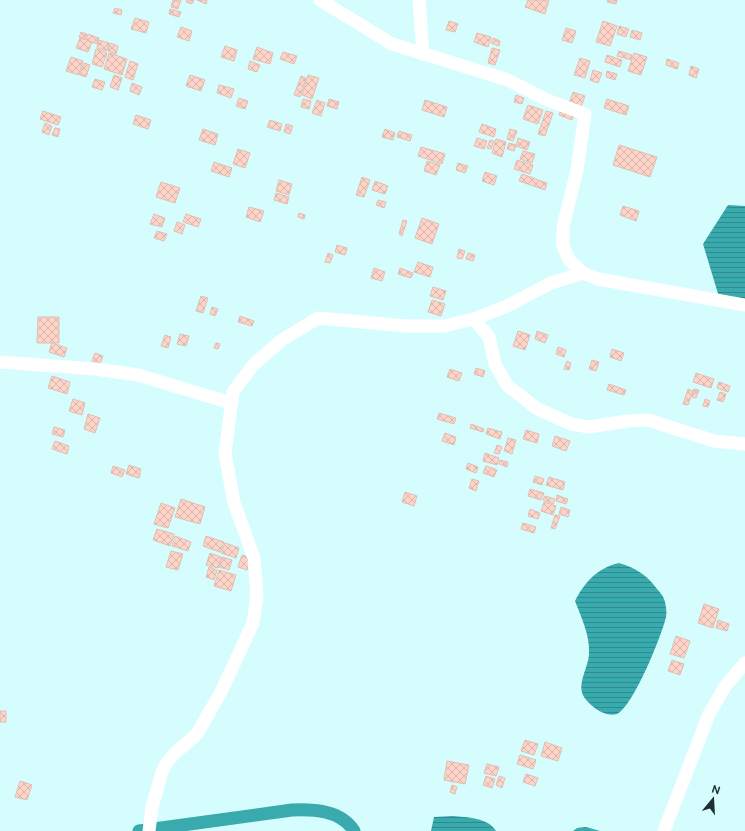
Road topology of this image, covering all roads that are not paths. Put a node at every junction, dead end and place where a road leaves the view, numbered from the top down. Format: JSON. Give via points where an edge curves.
{"nodes":[{"id":1,"x":320,"y":0,"type":"edge"},
{"id":2,"x":419,"y":0,"type":"edge"},
{"id":3,"x":423,"y":54,"type":"junction"},
{"id":4,"x":583,"y":273,"type":"junction"},
{"id":5,"x":745,"y":305,"type":"edge"},
{"id":6,"x":474,"y":318,"type":"junction"},
{"id":7,"x":0,"y":362,"type":"edge"},
{"id":8,"x":231,"y":403,"type":"junction"},
{"id":9,"x":745,"y":444,"type":"edge"},
{"id":10,"x":745,"y":663,"type":"edge"},
{"id":11,"x":149,"y":831,"type":"edge"},
{"id":12,"x":664,"y":831,"type":"edge"}],
"edges":[{"from":1,"to":3,"type":"street","via":[[392,44]]},
{"from":2,"to":3,"type":"street"},
{"from":3,"to":4,"type":"street","via":[[508,80],[547,100],[585,114],[577,170],[563,227],[564,246],[569,260]]},
{"from":4,"to":5,"type":"street","via":[[612,281]]},
{"from":4,"to":6,"type":"street","via":[[551,283],[507,306]]},
{"from":6,"to":8,"type":"street","via":[[444,326],[406,326],[318,318],[282,340],[254,364],[232,392]]},
{"from":6,"to":9,"type":"street","via":[[489,337],[495,364],[507,385],[536,408],[571,424],[589,427],[648,420],[714,441]]},
{"from":7,"to":8,"type":"street","via":[[95,369],[138,376]]},
{"from":8,"to":11,"type":"street","via":[[225,453],[234,503],[254,558],[257,595],[253,623],[221,692],[197,734],[167,762],[152,807]]},
{"from":10,"to":12,"type":"street","via":[[726,685],[709,714]]}]}
